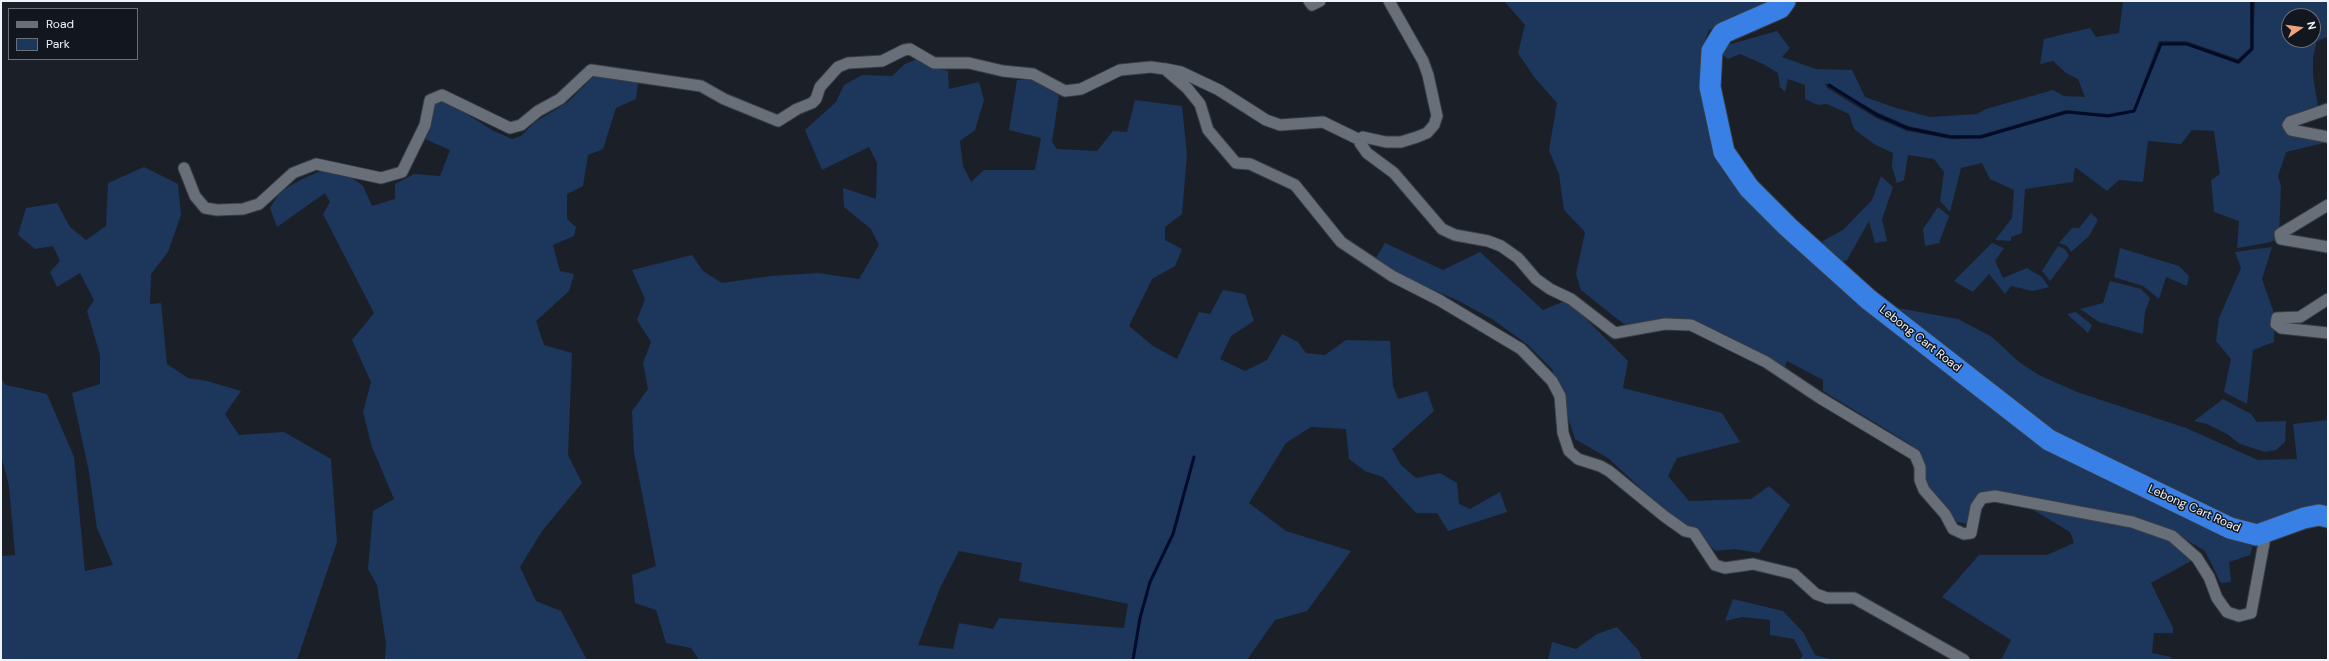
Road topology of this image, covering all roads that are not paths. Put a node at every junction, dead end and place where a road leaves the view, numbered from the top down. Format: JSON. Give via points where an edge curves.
{"nodes":[{"id":1,"x":1309,"y":1,"type":"edge"},
{"id":2,"x":1320,"y":1,"type":"edge"},
{"id":3,"x":1389,"y":1,"type":"edge"},
{"id":4,"x":1785,"y":1,"type":"edge"},
{"id":5,"x":1165,"y":69,"type":"junction"},
{"id":6,"x":2328,"y":109,"type":"edge"},
{"id":7,"x":2328,"y":137,"type":"edge"},
{"id":8,"x":1360,"y":140,"type":"junction"},
{"id":9,"x":184,"y":168,"type":"dead end"},
{"id":10,"x":2328,"y":205,"type":"edge"},
{"id":11,"x":2328,"y":247,"type":"edge"},
{"id":12,"x":2328,"y":299,"type":"edge"},
{"id":13,"x":2328,"y":333,"type":"edge"},
{"id":14,"x":2328,"y":517,"type":"edge"},
{"id":15,"x":2266,"y":532,"type":"junction"},
{"id":16,"x":1964,"y":660,"type":"edge"}],
"edges":[{"from":1,"to":2,"type":"street","via":[[1312,5]]},
{"from":3,"to":8,"type":"street","via":[[1423,61],[1437,116],[1427,133],[1401,142],[1386,142],[1363,136]]},
{"from":4,"to":15,"type":"highway","name":"Lebong Cart Road","via":[[1780,8],[1723,33],[1712,51],[1710,87],[1724,152],[1749,188],[1868,299],[2049,440],[2230,528],[2257,535]]},
{"from":5,"to":8,"type":"street","via":[[1181,72],[1214,87],[1260,117],[1280,125],[1323,122]]},
{"from":5,"to":9,"type":"street","via":[[1151,67],[1120,70],[1081,89],[1065,91],[1033,74],[969,63],[934,62],[910,49],[882,61],[848,63],[838,67],[820,87],[812,103],[778,121],[724,99],[701,86],[591,70],[560,99],[538,111],[521,125],[510,128],[442,95],[430,100],[425,125],[402,172],[382,178],[316,164],[293,173],[259,204],[243,210],[217,210],[205,208],[195,196]]},
{"from":5,"to":16,"type":"street","via":[[1187,88],[1200,104],[1208,130],[1236,163],[1250,164],[1294,185],[1341,242],[1392,276],[1439,300],[1521,349],[1552,381],[1560,396],[1563,433],[1569,451],[1578,459],[1609,471],[1664,516],[1685,531],[1694,533],[1715,565],[1725,568],[1752,564],[1794,574],[1816,594],[1827,598],[1854,598]]},
{"from":6,"to":7,"type":"street","via":[[2290,122],[2288,125],[2291,130]]},
{"from":8,"to":15,"type":"street","via":[[1362,148],[1394,173],[1442,229],[1455,235],[1501,246],[1518,258],[1550,289],[1571,299],[1615,332],[1665,324],[1691,325],[1766,362],[1820,398],[1906,448],[1915,455],[1924,490],[1945,514],[1953,529],[1964,534],[1971,533],[1976,507],[1982,498],[1995,496],[2132,522],[2172,536],[2197,558],[2227,612],[2239,616],[2251,613]]},
{"from":10,"to":11,"type":"street","via":[[2280,234],[2281,239]]},
{"from":12,"to":13,"type":"street","via":[[2300,317],[2277,318],[2276,324],[2281,328]]},
{"from":14,"to":15,"type":"highway","name":"Lebong Cart Road","via":[[2319,515],[2304,518]]}]}
